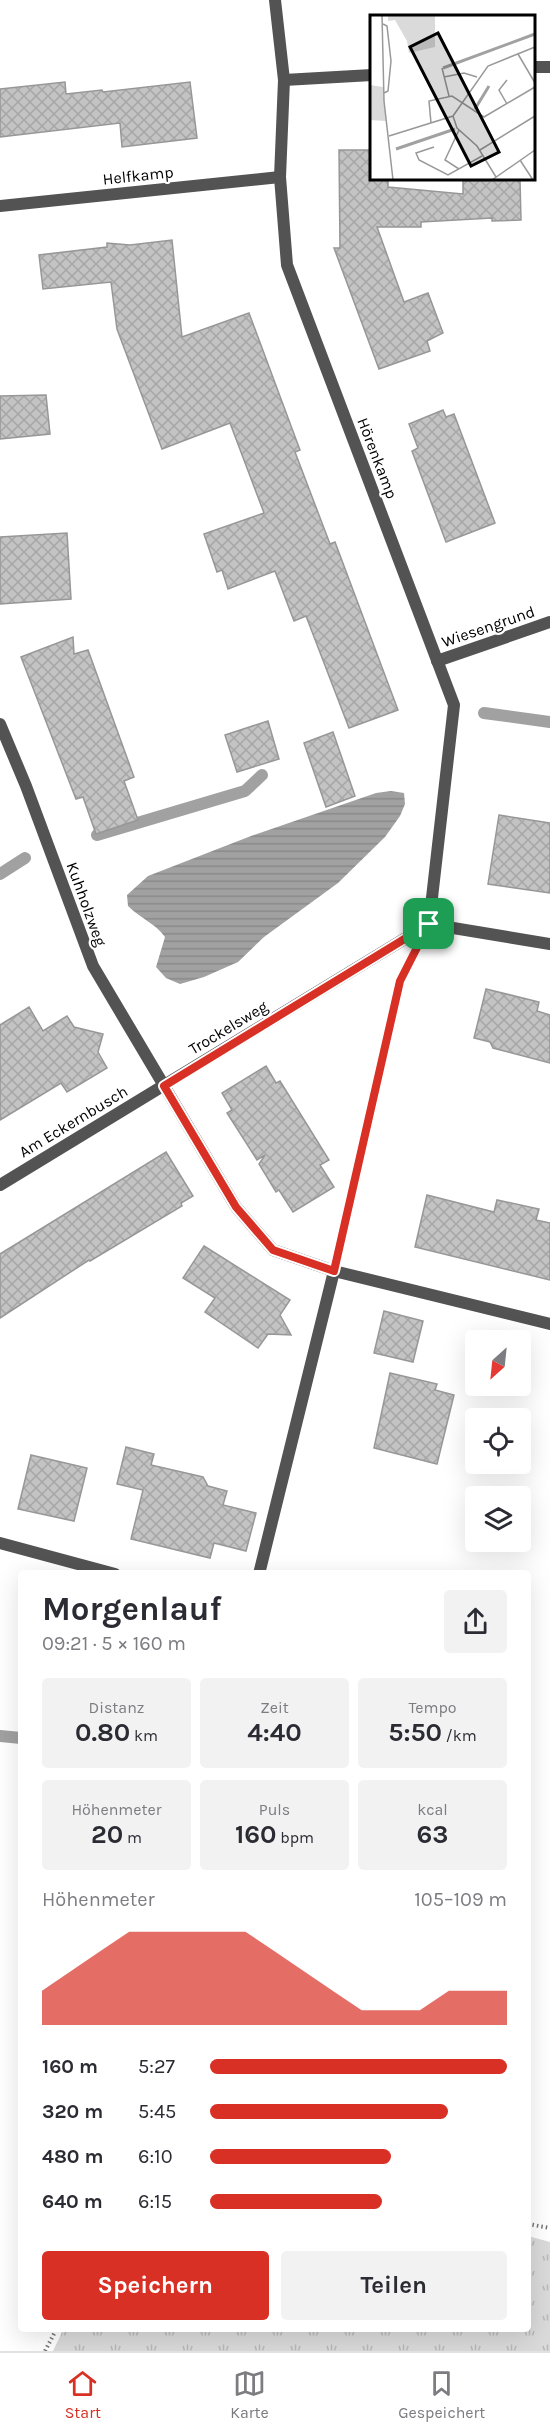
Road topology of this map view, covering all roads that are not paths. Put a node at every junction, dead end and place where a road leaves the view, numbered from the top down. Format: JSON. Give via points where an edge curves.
{"nodes":[{"id":1,"x":275,"y":0,"type":"edge"},
{"id":2,"x":550,"y":66,"type":"edge"},
{"id":3,"x":535,"y":67,"type":"edge"},
{"id":4,"x":370,"y":75,"type":"edge"},
{"id":5,"x":284,"y":80,"type":"junction"},
{"id":6,"x":280,"y":177,"type":"junction"},
{"id":7,"x":0,"y":206,"type":"edge"},
{"id":8,"x":550,"y":622,"type":"edge"},
{"id":9,"x":437,"y":661,"type":"junction"},
{"id":10,"x":0,"y":724,"type":"edge"},
{"id":11,"x":429,"y":924,"type":"junction"},
{"id":12,"x":550,"y":944,"type":"edge"},
{"id":13,"x":164,"y":1086,"type":"junction"},
{"id":14,"x":0,"y":1185,"type":"edge"},
{"id":15,"x":334,"y":1271,"type":"junction"},
{"id":16,"x":550,"y":1324,"type":"edge"},
{"id":17,"x":0,"y":1543,"type":"edge"},
{"id":18,"x":100,"y":1570,"type":"edge"},
{"id":19,"x":260,"y":1570,"type":"edge"}],
"edges":[{"from":1,"to":5,"type":"street","name":"Hörenkamp"},
{"from":2,"to":3,"type":"street"},
{"from":4,"to":5,"type":"street"},
{"from":5,"to":6,"type":"street","name":"Hörenkamp"},
{"from":6,"to":7,"type":"street","name":"Helfkamp"},
{"from":6,"to":9,"type":"street","name":"Hörenkamp","via":[[287,265]]},
{"from":8,"to":9,"type":"street","name":"Wiesengrund"},
{"from":9,"to":11,"type":"street","name":"Hörenkamp","via":[[454,705]]},
{"from":10,"to":13,"type":"street","name":"Kuhholzweg","via":[[93,966]]},
{"from":11,"to":12,"type":"street"},
{"from":11,"to":13,"type":"street","name":"Trockelsweg"},
{"from":13,"to":14,"type":"street","name":"Am Eckernbusch"},
{"from":13,"to":15,"type":"street","via":[[236,1207],[273,1250]]},
{"from":15,"to":16,"type":"street"},
{"from":15,"to":19,"type":"street"},
{"from":17,"to":18,"type":"street"}]}
